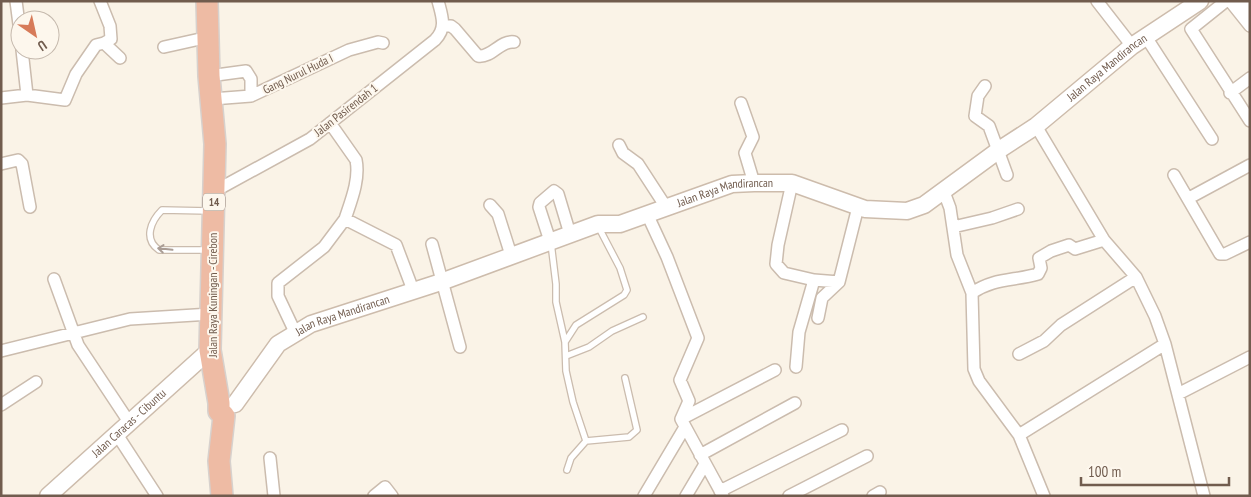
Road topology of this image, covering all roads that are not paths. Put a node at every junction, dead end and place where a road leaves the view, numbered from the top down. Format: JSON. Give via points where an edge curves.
{"nodes":[{"id":1,"x":100,"y":1,"type":"edge"},
{"id":2,"x":207,"y":1,"type":"edge"},
{"id":3,"x":438,"y":1,"type":"edge"},
{"id":4,"x":1097,"y":1,"type":"edge"},
{"id":5,"x":1200,"y":1,"type":"edge"},
{"id":6,"x":1226,"y":1,"type":"edge"},
{"id":7,"x":1230,"y":1,"type":"edge"},
{"id":8,"x":1242,"y":1,"type":"edge"},
{"id":9,"x":1250,"y":12,"type":"edge"},
{"id":10,"x":443,"y":26,"type":"junction"},
{"id":11,"x":1250,"y":26,"type":"edge"},
{"id":12,"x":209,"y":37,"type":"junction"},
{"id":13,"x":514,"y":42,"type":"dead end"},
{"id":14,"x":1139,"y":42,"type":"junction"},
{"id":15,"x":104,"y":43,"type":"junction"},
{"id":16,"x":383,"y":43,"type":"dead end"},
{"id":17,"x":164,"y":47,"type":"dead end"},
{"id":18,"x":120,"y":58,"type":"dead end"},
{"id":19,"x":23,"y":60,"type":"edge"},
{"id":20,"x":209,"y":76,"type":"junction"},
{"id":21,"x":1250,"y":78,"type":"edge"},
{"id":22,"x":985,"y":86,"type":"dead end"},
{"id":23,"x":1230,"y":92,"type":"junction"},
{"id":24,"x":27,"y":95,"type":"junction"},
{"id":25,"x":251,"y":96,"type":"junction"},
{"id":26,"x":1,"y":98,"type":"edge"},
{"id":27,"x":212,"y":99,"type":"junction"},
{"id":28,"x":741,"y":103,"type":"dead end"},
{"id":29,"x":1250,"y":121,"type":"edge"},
{"id":30,"x":330,"y":124,"type":"junction"},
{"id":31,"x":1036,"y":126,"type":"junction"},
{"id":32,"x":1212,"y":139,"type":"dead end"},
{"id":33,"x":619,"y":145,"type":"dead end"},
{"id":34,"x":999,"y":150,"type":"junction"},
{"id":35,"x":1,"y":164,"type":"edge"},
{"id":36,"x":1248,"y":169,"type":"edge"},
{"id":37,"x":1174,"y":174,"type":"dead end"},
{"id":38,"x":1008,"y":175,"type":"dead end"},
{"id":39,"x":754,"y":182,"type":"junction"},
{"id":40,"x":792,"y":183,"type":"junction"},
{"id":41,"x":944,"y":192,"type":"junction"},
{"id":42,"x":1189,"y":198,"type":"junction"},
{"id":43,"x":214,"y":201,"type":"junction"},
{"id":44,"x":490,"y":205,"type":"dead end"},
{"id":45,"x":30,"y":207,"type":"dead end"},
{"id":46,"x":666,"y":207,"type":"junction"},
{"id":47,"x":858,"y":207,"type":"junction"},
{"id":48,"x":1018,"y":209,"type":"dead end"},
{"id":49,"x":648,"y":216,"type":"junction"},
{"id":50,"x":345,"y":219,"type":"junction"},
{"id":51,"x":598,"y":224,"type":"junction"},
{"id":52,"x":953,"y":227,"type":"junction"},
{"id":53,"x":570,"y":234,"type":"junction"},
{"id":54,"x":1104,"y":240,"type":"junction"},
{"id":55,"x":550,"y":241,"type":"junction"},
{"id":56,"x":1250,"y":242,"type":"edge"},
{"id":57,"x":432,"y":244,"type":"dead end"},
{"id":58,"x":213,"y":250,"type":"junction"},
{"id":59,"x":511,"y":255,"type":"junction"},
{"id":60,"x":1136,"y":277,"type":"junction"},
{"id":61,"x":54,"y":279,"type":"dead end"},
{"id":62,"x":814,"y":280,"type":"junction"},
{"id":63,"x":441,"y":282,"type":"junction"},
{"id":64,"x":839,"y":282,"type":"junction"},
{"id":65,"x":414,"y":290,"type":"junction"},
{"id":66,"x":972,"y":293,"type":"junction"},
{"id":67,"x":211,"y":314,"type":"junction"},
{"id":68,"x":643,"y":317,"type":"dead end"},
{"id":69,"x":818,"y":318,"type":"dead end"},
{"id":70,"x":74,"y":331,"type":"junction"},
{"id":71,"x":295,"y":332,"type":"junction"},
{"id":72,"x":565,"y":342,"type":"junction"},
{"id":73,"x":1165,"y":344,"type":"junction"},
{"id":74,"x":460,"y":348,"type":"dead end"},
{"id":75,"x":210,"y":350,"type":"junction"},
{"id":76,"x":1,"y":352,"type":"edge"},
{"id":77,"x":1019,"y":354,"type":"dead end"},
{"id":78,"x":566,"y":356,"type":"junction"},
{"id":79,"x":1250,"y":357,"type":"edge"},
{"id":80,"x":796,"y":367,"type":"dead end"},
{"id":81,"x":775,"y":370,"type":"dead end"},
{"id":82,"x":625,"y":378,"type":"dead end"},
{"id":83,"x":36,"y":382,"type":"dead end"},
{"id":84,"x":1178,"y":394,"type":"junction"},
{"id":85,"x":795,"y":403,"type":"dead end"},
{"id":86,"x":1,"y":405,"type":"edge"},
{"id":87,"x":226,"y":408,"type":"junction"},
{"id":88,"x":129,"y":422,"type":"junction"},
{"id":89,"x":683,"y":423,"type":"junction"},
{"id":90,"x":842,"y":430,"type":"dead end"},
{"id":91,"x":116,"y":433,"type":"junction"},
{"id":92,"x":1019,"y":435,"type":"junction"},
{"id":93,"x":586,"y":441,"type":"junction"},
{"id":94,"x":867,"y":456,"type":"dead end"},
{"id":95,"x":270,"y":458,"type":"dead end"},
{"id":96,"x":703,"y":459,"type":"junction"},
{"id":97,"x":567,"y":470,"type":"dead end"},
{"id":98,"x":721,"y":494,"type":"edge"},
{"id":99,"x":48,"y":496,"type":"edge"},
{"id":100,"x":157,"y":496,"type":"edge"},
{"id":101,"x":222,"y":496,"type":"edge"},
{"id":102,"x":274,"y":496,"type":"edge"},
{"id":103,"x":374,"y":496,"type":"edge"},
{"id":104,"x":392,"y":496,"type":"edge"},
{"id":105,"x":644,"y":496,"type":"edge"},
{"id":106,"x":686,"y":496,"type":"edge"},
{"id":107,"x":789,"y":496,"type":"edge"},
{"id":108,"x":1044,"y":496,"type":"edge"},
{"id":109,"x":1204,"y":496,"type":"edge"}],
"edges":[{"from":1,"to":15,"type":"street","via":[[112,32]]},
{"from":2,"to":12,"type":"highway","name":"Jalan Raya Kuningan - Cirebon","number":"14"},
{"from":3,"to":10,"type":"street"},
{"from":4,"to":14,"type":"street"},
{"from":5,"to":14,"type":"street","name":"Jalan Raya Mandirancan"},
{"from":6,"to":23,"type":"street","via":[[1191,29]]},
{"from":7,"to":11,"type":"street"},
{"from":8,"to":9,"type":"street"},
{"from":10,"to":13,"type":"street","via":[[456,28],[478,56],[485,56],[500,45]]},
{"from":10,"to":30,"type":"street","name":"Jalan Pasirendah 1","via":[[435,40]]},
{"from":12,"to":17,"type":"street"},
{"from":12,"to":20,"type":"highway","name":"Jalan Raya Kuningan - Cirebon","number":"14"},
{"from":14,"to":31,"type":"street","name":"Jalan Raya Mandirancan"},
{"from":14,"to":32,"type":"street"},
{"from":15,"to":18,"type":"street"},
{"from":15,"to":24,"type":"street","via":[[96,45],[84,60],[65,100]]},
{"from":16,"to":25,"type":"street","name":"Gang Nurul Huda I","via":[[349,50]]},
{"from":19,"to":24,"type":"street"},
{"from":20,"to":25,"type":"street","via":[[246,71],[251,79]]},
{"from":20,"to":27,"type":"highway","name":"Jalan Raya Kuningan - Cirebon","number":"14"},
{"from":21,"to":23,"type":"street"},
{"from":22,"to":34,"type":"street","via":[[978,96],[975,116],[990,126]]},
{"from":23,"to":29,"type":"street"},
{"from":24,"to":26,"type":"street"},
{"from":25,"to":27,"type":"street","name":"Gang Nurul Huda I"},
{"from":27,"to":43,"type":"highway","name":"Jalan Raya Kuningan - Cirebon","number":"14"},
{"from":28,"to":39,"type":"street","via":[[753,137],[744,153]]},
{"from":30,"to":43,"type":"street","name":"Jalan Pasirendah 1","via":[[290,151],[251,169]]},
{"from":30,"to":50,"type":"street","via":[[358,167]]},
{"from":31,"to":34,"type":"street","name":"Jalan Raya Mandirancan"},
{"from":31,"to":54,"type":"street"},
{"from":33,"to":46,"type":"street","via":[[638,164]]},
{"from":34,"to":38,"type":"street"},
{"from":34,"to":41,"type":"street","name":"Jalan Raya Mandirancan"},
{"from":35,"to":45,"type":"street","via":[[18,160],[22,164]]},
{"from":36,"to":42,"type":"street"},
{"from":37,"to":42,"type":"street"},
{"from":39,"to":40,"type":"street","name":"Jalan Raya Mandirancan"},
{"from":39,"to":46,"type":"street","name":"Jalan Raya Mandirancan","via":[[732,184]]},
{"from":40,"to":47,"type":"street","name":"Jalan Raya Mandirancan"},
{"from":40,"to":62,"type":"street","via":[[776,264],[784,272]]},
{"from":41,"to":47,"type":"street","name":"Jalan Raya Mandirancan","via":[[907,211]]},
{"from":41,"to":52,"type":"street"},
{"from":42,"to":56,"type":"street","via":[[1220,254]]},
{"from":43,"to":58,"type":"highway","name":"Jalan Raya Kuningan - Cirebon","number":"14"},
{"from":58,"to":43,"type":"lane","one_way":true,"via":[[159,250],[151,241],[150,229],[152,220],[162,210]]},
{"from":44,"to":59,"type":"street","via":[[498,214]]},
{"from":46,"to":49,"type":"street","name":"Jalan Raya Mandirancan"},
{"from":47,"to":64,"type":"street"},
{"from":48,"to":52,"type":"street"},
{"from":49,"to":51,"type":"street","name":"Jalan Raya Mandirancan","via":[[620,224]]},
{"from":49,"to":89,"type":"street","via":[[698,338],[680,380],[689,401]]},
{"from":50,"to":65,"type":"street","via":[[396,245]]},
{"from":50,"to":71,"type":"street","via":[[318,252],[278,283],[278,296]]},
{"from":51,"to":53,"type":"street","name":"Jalan Raya Mandirancan"},
{"from":51,"to":72,"type":"lane","via":[[627,290],[576,325]]},
{"from":52,"to":66,"type":"street","via":[[957,256]]},
{"from":53,"to":55,"type":"street","name":"Jalan Raya Mandirancan"},
{"from":53,"to":55,"type":"street","via":[[558,194],[554,191],[539,207]]},
{"from":54,"to":60,"type":"street"},
{"from":54,"to":66,"type":"street","via":[[1075,249],[1069,245],[1051,251],[1039,258],[1041,268],[1038,274],[1018,280],[989,282]]},
{"from":55,"to":59,"type":"street","name":"Jalan Raya Mandirancan"},
{"from":55,"to":72,"type":"lane","via":[[556,302]]},
{"from":57,"to":63,"type":"street"},
{"from":58,"to":67,"type":"highway","name":"Jalan Raya Kuningan - Cirebon","number":"14"},
{"from":59,"to":63,"type":"street","name":"Jalan Raya Mandirancan"},
{"from":60,"to":73,"type":"street"},
{"from":60,"to":77,"type":"street"},
{"from":61,"to":70,"type":"street"},
{"from":62,"to":64,"type":"street"},
{"from":62,"to":80,"type":"street","via":[[799,332]]},
{"from":63,"to":65,"type":"street","name":"Jalan Raya Mandirancan"},
{"from":63,"to":74,"type":"street"},
{"from":64,"to":69,"type":"street","via":[[822,298]]},
{"from":65,"to":71,"type":"street","name":"Jalan Raya Mandirancan"},
{"from":66,"to":92,"type":"street","via":[[974,369],[979,381]]},
{"from":67,"to":70,"type":"street","via":[[130,318]]},
{"from":67,"to":75,"type":"highway","name":"Jalan Raya Kuningan - Cirebon","number":"14"},
{"from":68,"to":78,"type":"lane"},
{"from":70,"to":76,"type":"street"},
{"from":70,"to":88,"type":"street","via":[[85,359]]},
{"from":71,"to":87,"type":"street","name":"Jalan Raya Mandirancan","via":[[278,344]]},
{"from":72,"to":78,"type":"lane"},
{"from":73,"to":84,"type":"street"},
{"from":73,"to":92,"type":"street"},
{"from":75,"to":87,"type":"highway","name":"Jalan Raya Kuningan - Cirebon","number":"14"},
{"from":75,"to":88,"type":"street","name":"Jalan Caracas - Cibuntu"},
{"from":78,"to":93,"type":"lane","via":[[573,402]]},
{"from":79,"to":84,"type":"street"},
{"from":81,"to":89,"type":"street"},
{"from":82,"to":93,"type":"lane","via":[[637,430],[629,437]]},
{"from":83,"to":86,"type":"street"},
{"from":84,"to":109,"type":"street"},
{"from":85,"to":96,"type":"street"},
{"from":87,"to":101,"type":"highway","name":"Jalan Raya Kuningan - Cirebon","number":"14","via":[[219,461]]},
{"from":88,"to":91,"type":"street","name":"Jalan Caracas - Cibuntu"},
{"from":89,"to":96,"type":"street"},
{"from":89,"to":105,"type":"street"},
{"from":90,"to":98,"type":"street"},
{"from":91,"to":99,"type":"street","name":"Jalan Caracas - Cibuntu"},
{"from":91,"to":100,"type":"street"},
{"from":92,"to":108,"type":"street"},
{"from":93,"to":97,"type":"lane","via":[[571,458]]},
{"from":94,"to":107,"type":"street"},
{"from":95,"to":102,"type":"street"},
{"from":96,"to":98,"type":"street"},
{"from":96,"to":106,"type":"street"},
{"from":103,"to":104,"type":"street","via":[[385,486]]}]}
